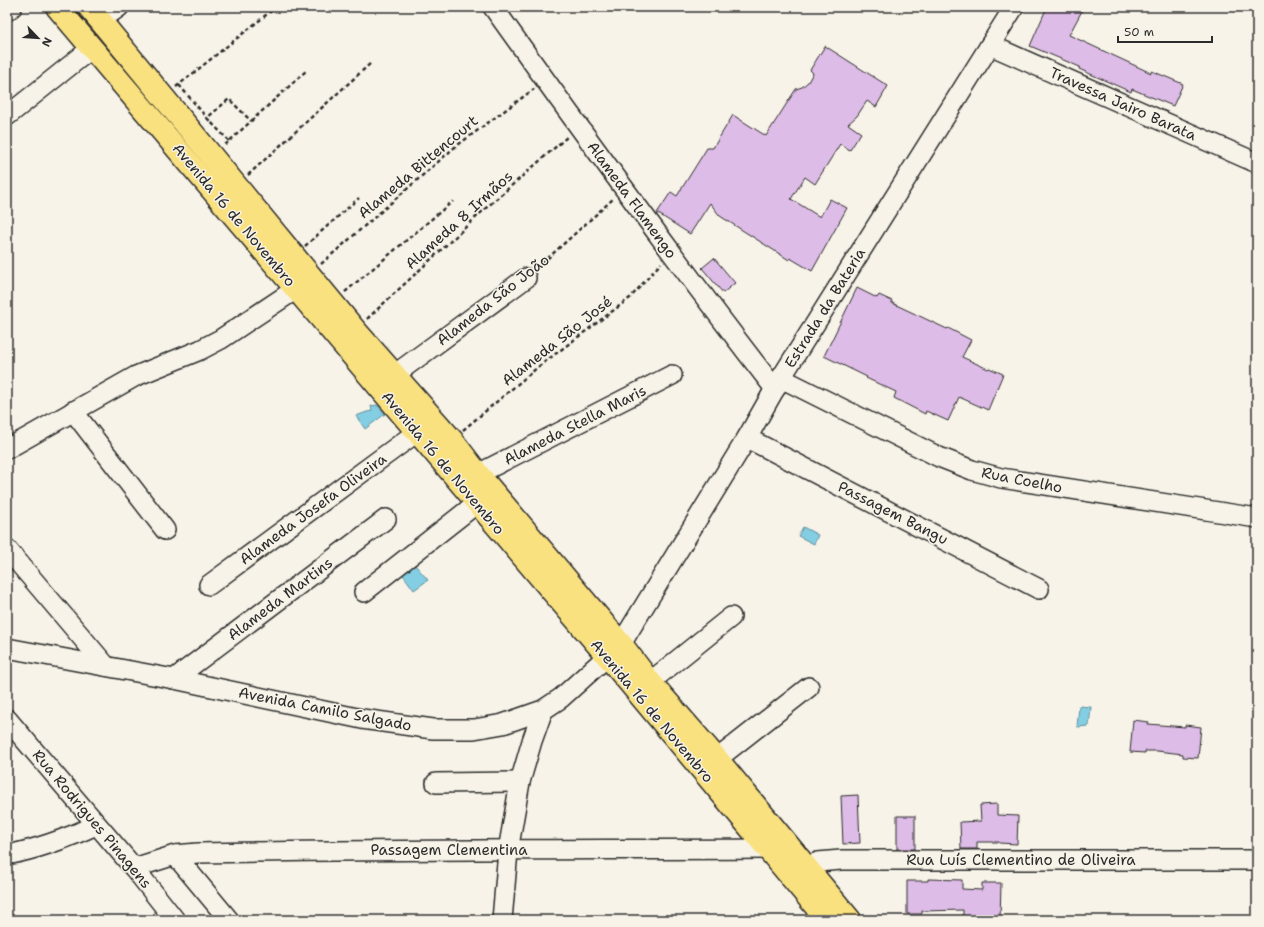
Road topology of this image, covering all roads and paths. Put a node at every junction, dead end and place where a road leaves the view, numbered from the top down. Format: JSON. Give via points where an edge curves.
{"nodes":[{"id":1,"x":12,"y":7,"type":"edge"},
{"id":2,"x":57,"y":7,"type":"edge"},
{"id":3,"x":119,"y":7,"type":"edge"},
{"id":4,"x":493,"y":7,"type":"edge"},
{"id":5,"x":1014,"y":7,"type":"edge"},
{"id":6,"x":7,"y":11,"type":"edge"},
{"id":7,"x":271,"y":11,"type":"dead end"},
{"id":8,"x":95,"y":14,"type":"edge"},
{"id":9,"x":990,"y":45,"type":"junction"},
{"id":10,"x":92,"y":48,"type":"junction"},
{"id":11,"x":372,"y":62,"type":"dead end"},
{"id":12,"x":307,"y":70,"type":"dead end"},
{"id":13,"x":545,"y":80,"type":"junction"},
{"id":14,"x":171,"y":91,"type":"junction"},
{"id":15,"x":7,"y":116,"type":"edge"},
{"id":16,"x":207,"y":118,"type":"junction"},
{"id":17,"x":251,"y":121,"type":"junction"},
{"id":18,"x":578,"y":127,"type":"junction"},
{"id":19,"x":229,"y":141,"type":"junction"},
{"id":20,"x":212,"y":157,"type":"junction"},
{"id":21,"x":1257,"y":163,"type":"edge"},
{"id":22,"x":236,"y":186,"type":"junction"},
{"id":23,"x":624,"y":189,"type":"junction"},
{"id":24,"x":359,"y":198,"type":"dead end"},
{"id":25,"x":453,"y":201,"type":"dead end"},
{"id":26,"x":670,"y":252,"type":"junction"},
{"id":27,"x":294,"y":256,"type":"junction"},
{"id":28,"x":526,"y":278,"type":"joint"},
{"id":29,"x":302,"y":282,"type":"junction"},
{"id":30,"x":332,"y":303,"type":"junction"},
{"id":31,"x":355,"y":330,"type":"junction"},
{"id":32,"x":394,"y":375,"type":"junction"},
{"id":33,"x":672,"y":375,"type":"dead end"},
{"id":34,"x":778,"y":383,"type":"junction"},
{"id":35,"x":73,"y":411,"type":"junction"},
{"id":36,"x":417,"y":432,"type":"junction"},
{"id":37,"x":747,"y":438,"type":"junction"},
{"id":38,"x":452,"y":440,"type":"junction"},
{"id":39,"x":7,"y":449,"type":"edge"},
{"id":40,"x":478,"y":474,"type":"junction"},
{"id":41,"x":477,"y":503,"type":"junction"},
{"id":42,"x":1257,"y":518,"type":"edge"},
{"id":43,"x":386,"y":519,"type":"dead end"},
{"id":44,"x":165,"y":530,"type":"dead end"},
{"id":45,"x":7,"y":549,"type":"edge"},
{"id":46,"x":208,"y":585,"type":"dead end"},
{"id":47,"x":1039,"y":589,"type":"dead end"},
{"id":48,"x":364,"y":592,"type":"dead end"},
{"id":49,"x":642,"y":612,"type":"junction"},
{"id":50,"x":730,"y":616,"type":"dead end"},
{"id":51,"x":598,"y":632,"type":"junction"},
{"id":52,"x":7,"y":648,"type":"edge"},
{"id":53,"x":614,"y":651,"type":"junction"},
{"id":54,"x":106,"y":666,"type":"junction"},
{"id":55,"x":174,"y":679,"type":"junction"},
{"id":56,"x":650,"y":682,"type":"junction"},
{"id":57,"x":809,"y":687,"type":"dead end"},
{"id":58,"x":543,"y":710,"type":"junction"},
{"id":59,"x":7,"y":719,"type":"edge"},
{"id":60,"x":717,"y":760,"type":"junction"},
{"id":61,"x":520,"y":782,"type":"junction"},
{"id":62,"x":436,"y":783,"type":"dead end"},
{"id":63,"x":96,"y":825,"type":"junction"},
{"id":64,"x":767,"y":849,"type":"junction"},
{"id":65,"x":508,"y":851,"type":"junction"},
{"id":66,"x":7,"y":855,"type":"edge"},
{"id":67,"x":175,"y":855,"type":"junction"},
{"id":68,"x":1257,"y":860,"type":"edge"},
{"id":69,"x":134,"y":868,"type":"junction"},
{"id":70,"x":796,"y":870,"type":"junction"},
{"id":71,"x":176,"y":920,"type":"edge"},
{"id":72,"x":229,"y":920,"type":"edge"},
{"id":73,"x":502,"y":920,"type":"edge"},
{"id":74,"x":827,"y":920,"type":"edge"},
{"id":75,"x":850,"y":920,"type":"edge"}],
"edges":[{"from":1,"to":6,"type":"street"},
{"from":2,"to":10,"type":"main road","name":"Avenida 16 de Novembro"},
{"from":3,"to":8,"type":"street"},
{"from":4,"to":13,"type":"street","name":"Alameda Flamengo"},
{"from":5,"to":9,"type":"street","name":"Estrada da Bateria"},
{"from":7,"to":14,"type":"path"},
{"from":8,"to":14,"type":"main road","name":"Avenida 16 de Novembro"},
{"from":9,"to":21,"type":"street","name":"Travessa Jairo Barata"},
{"from":9,"to":34,"type":"street","name":"Estrada da Bateria"},
{"from":10,"to":15,"type":"street"},
{"from":10,"to":29,"type":"main road","name":"Avenida 16 de Novembro"},
{"from":11,"to":22,"type":"path"},
{"from":12,"to":17,"type":"path"},
{"from":13,"to":18,"type":"street","name":"Alameda Flamengo"},
{"from":13,"to":29,"type":"path","name":"Alameda Bittencourt","via":[[455,147]]},
{"from":14,"to":16,"type":"path"},
{"from":14,"to":20,"type":"main road","name":"Avenida 16 de Novembro"},
{"from":16,"to":17,"type":"path","via":[[229,99]]},
{"from":16,"to":19,"type":"path"},
{"from":17,"to":19,"type":"path"},
{"from":18,"to":23,"type":"street","name":"Alameda Flamengo"},
{"from":18,"to":31,"type":"path","name":"Alameda 8 Irmãos","via":[[486,208]]},
{"from":19,"to":20,"type":"path"},
{"from":20,"to":22,"type":"main road","name":"Avenida 16 de Novembro"},
{"from":22,"to":27,"type":"main road","name":"Avenida 16 de Novembro"},
{"from":23,"to":26,"type":"street","name":"Alameda Flamengo"},
{"from":23,"to":28,"type":"path","name":"Alameda São João"},
{"from":24,"to":27,"type":"path"},
{"from":25,"to":30,"type":"path"},
{"from":26,"to":34,"type":"street","name":"Alameda Flamengo"},
{"from":26,"to":38,"type":"path","name":"Alameda São José","via":[[630,298],[538,367]]},
{"from":27,"to":29,"type":"main road","name":"Avenida 16 de Novembro"},
{"from":28,"to":32,"type":"street","name":"Alameda São João"},
{"from":29,"to":30,"type":"main road","name":"Avenida 16 de Novembro"},
{"from":29,"to":35,"type":"street","via":[[221,339],[194,353],[136,376]]},
{"from":29,"to":36,"type":"main road","name":"Avenida 16 de Novembro"},
{"from":30,"to":31,"type":"main road","name":"Avenida 16 de Novembro"},
{"from":31,"to":32,"type":"main road","name":"Avenida 16 de Novembro"},
{"from":32,"to":38,"type":"main road","name":"Avenida 16 de Novembro"},
{"from":33,"to":40,"type":"street","name":"Alameda Stella Maris"},
{"from":34,"to":37,"type":"street","name":"Estrada da Bateria"},
{"from":34,"to":42,"type":"street","name":"Rua Coelho","via":[[972,470],[1001,478]]},
{"from":35,"to":39,"type":"street"},
{"from":35,"to":44,"type":"street"},
{"from":36,"to":41,"type":"main road","name":"Avenida 16 de Novembro"},
{"from":36,"to":46,"type":"street","name":"Alameda Josefa Oliveira"},
{"from":37,"to":47,"type":"street","name":"Passagem Bangu"},
{"from":37,"to":49,"type":"street","name":"Estrada da Bateria"},
{"from":38,"to":40,"type":"main road","name":"Avenida 16 de Novembro"},
{"from":40,"to":51,"type":"main road","name":"Avenida 16 de Novembro"},
{"from":41,"to":48,"type":"street"},
{"from":41,"to":51,"type":"main road","name":"Avenida 16 de Novembro"},
{"from":43,"to":55,"type":"street","name":"Alameda Martins"},
{"from":45,"to":54,"type":"street"},
{"from":49,"to":51,"type":"street"},
{"from":49,"to":53,"type":"street","name":"Estrada da Bateria"},
{"from":50,"to":56,"type":"street"},
{"from":51,"to":53,"type":"main road","name":"Avenida 16 de Novembro"},
{"from":52,"to":54,"type":"street","name":"Avenida Camilo Salgado"},
{"from":53,"to":56,"type":"main road","name":"Avenida 16 de Novembro"},
{"from":53,"to":58,"type":"street","name":"Avenida Camilo Salgado","via":[[561,698]]},
{"from":53,"to":64,"type":"main road","name":"Avenida 16 de Novembro"},
{"from":54,"to":55,"type":"street","name":"Avenida Camilo Salgado"},
{"from":55,"to":58,"type":"street","name":"Avenida Camilo Salgado","via":[[362,719],[433,729],[474,729],[504,724]]},
{"from":56,"to":60,"type":"main road","name":"Avenida 16 de Novembro"},
{"from":57,"to":60,"type":"street"},
{"from":58,"to":61,"type":"street"},
{"from":59,"to":63,"type":"street","name":"Rua Rodrigues Pinagens"},
{"from":60,"to":70,"type":"main road","name":"Avenida 16 de Novembro"},
{"from":61,"to":62,"type":"street"},
{"from":61,"to":65,"type":"street"},
{"from":63,"to":66,"type":"street","via":[[68,838]]},
{"from":63,"to":69,"type":"street","name":"Rua Rodrigues Pinagens"},
{"from":64,"to":65,"type":"street","name":"Passagem Clementina"},
{"from":64,"to":70,"type":"main road","name":"Avenida 16 de Novembro"},
{"from":65,"to":67,"type":"street","name":"Passagem Clementina","via":[[321,850]]},
{"from":65,"to":73,"type":"street"},
{"from":67,"to":69,"type":"street","name":"Passagem Clementina"},
{"from":67,"to":72,"type":"street"},
{"from":68,"to":70,"type":"street","name":"Rua Luís Clementino de Oliveira","via":[[841,860],[818,862]]},
{"from":69,"to":71,"type":"street","name":"Rua Rodrigues Pinagens"},
{"from":70,"to":74,"type":"main road","name":"Avenida 16 de Novembro"},
{"from":70,"to":75,"type":"main road","name":"Avenida 16 de Novembro"}]}
